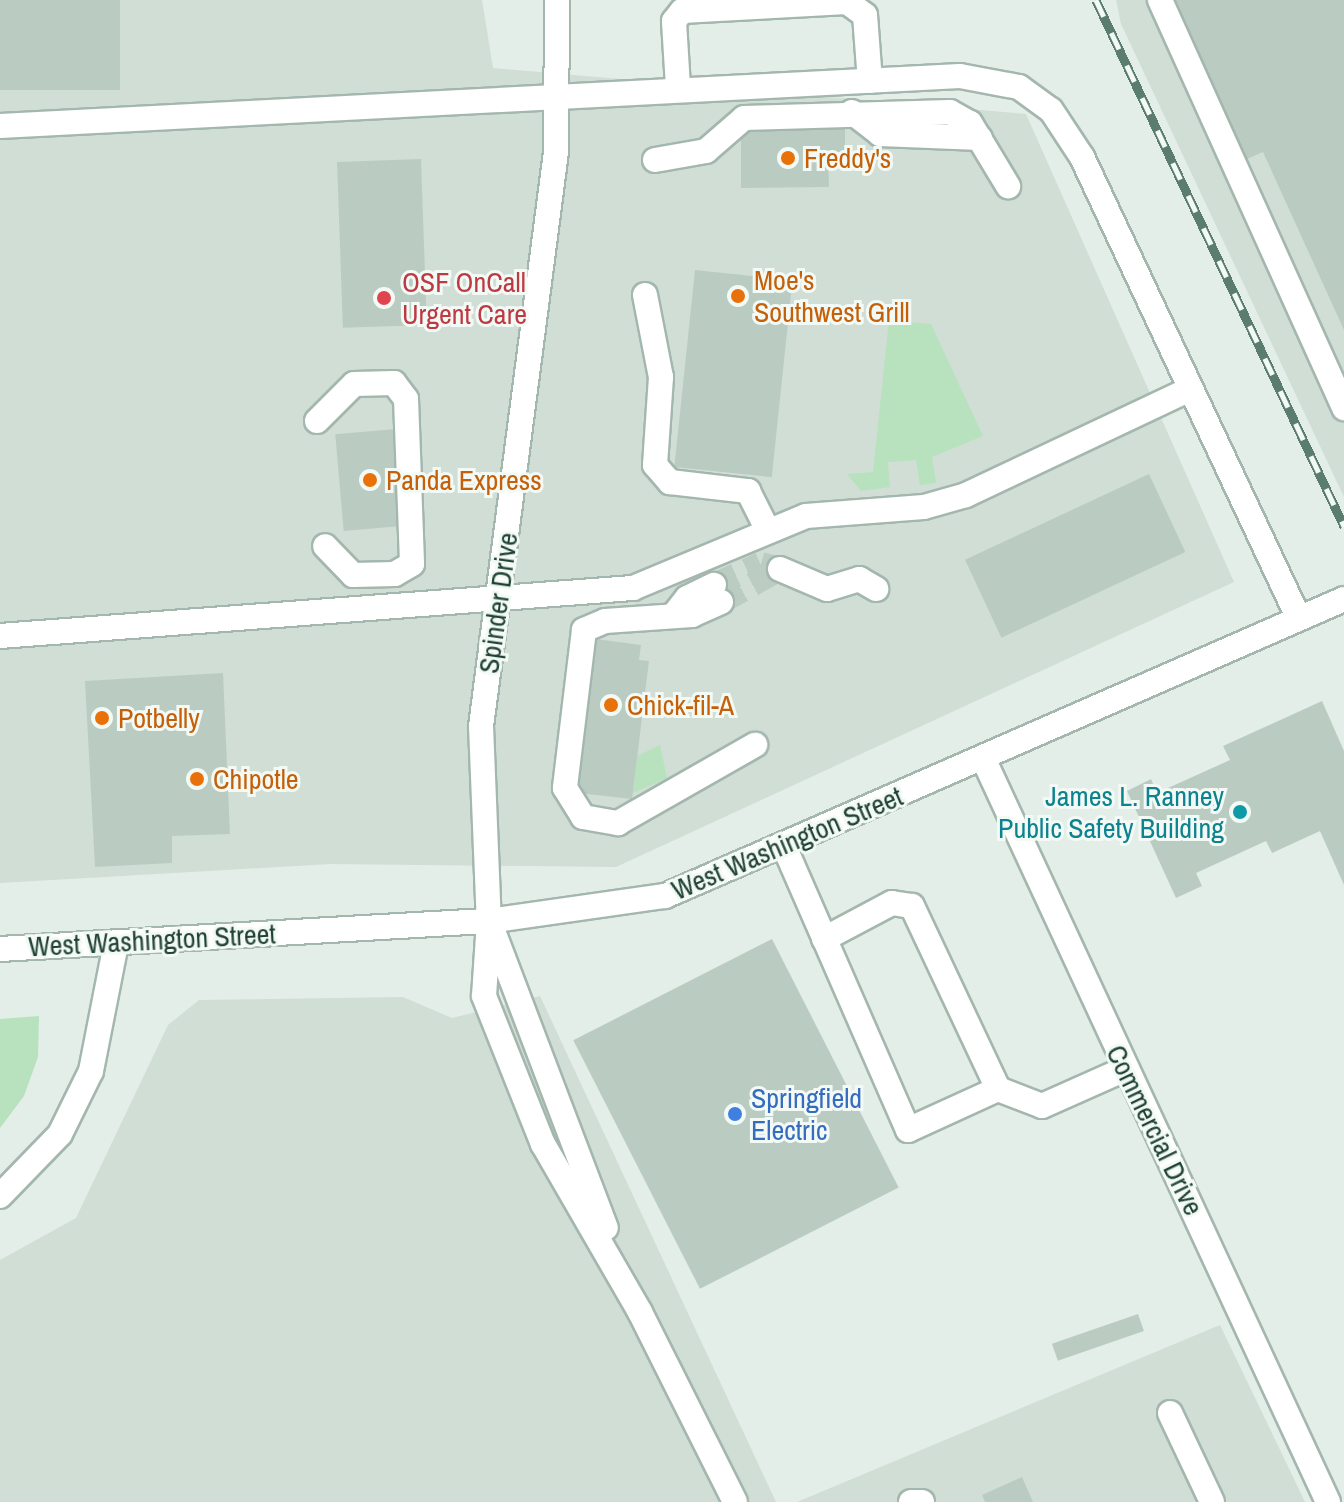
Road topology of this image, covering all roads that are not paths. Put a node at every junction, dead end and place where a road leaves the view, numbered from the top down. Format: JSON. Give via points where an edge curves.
{"nodes":[{"id":1,"x":557,"y":0,"type":"edge"},
{"id":2,"x":1160,"y":0,"type":"edge"},
{"id":3,"x":681,"y":6,"type":"edge"},
{"id":4,"x":865,"y":8,"type":"edge"},
{"id":5,"x":870,"y":81,"type":"junction"},
{"id":6,"x":678,"y":87,"type":"junction"},
{"id":7,"x":561,"y":92,"type":"junction"},
{"id":8,"x":0,"y":126,"type":"edge"},
{"id":9,"x":655,"y":160,"type":"dead end"},
{"id":10,"x":1008,"y":186,"type":"dead end"},
{"id":11,"x":645,"y":295,"type":"dead end"},
{"id":12,"x":1188,"y":390,"type":"junction"},
{"id":13,"x":1344,"y":408,"type":"edge"},
{"id":14,"x":317,"y":421,"type":"dead end"},
{"id":15,"x":768,"y":531,"type":"junction"},
{"id":16,"x":325,"y":546,"type":"dead end"},
{"id":17,"x":780,"y":569,"type":"dead end"},
{"id":18,"x":876,"y":589,"type":"dead end"},
{"id":19,"x":500,"y":594,"type":"junction"},
{"id":20,"x":718,"y":594,"type":"tunnel mouth"},
{"id":21,"x":1344,"y":599,"type":"edge"},
{"id":22,"x":1299,"y":619,"type":"junction"},
{"id":23,"x":0,"y":636,"type":"edge"},
{"id":24,"x":755,"y":745,"type":"dead end"},
{"id":25,"x":983,"y":758,"type":"junction"},
{"id":26,"x":784,"y":846,"type":"junction"},
{"id":27,"x":489,"y":921,"type":"junction"},
{"id":28,"x":824,"y":939,"type":"junction"},
{"id":29,"x":116,"y":943,"type":"junction"},
{"id":30,"x":0,"y":949,"type":"edge"},
{"id":31,"x":1125,"y":1069,"type":"junction"},
{"id":32,"x":998,"y":1089,"type":"junction"},
{"id":33,"x":0,"y":1196,"type":"edge"},
{"id":34,"x":640,"y":1312,"type":"junction"},
{"id":35,"x":1170,"y":1413,"type":"dead end"},
{"id":36,"x":735,"y":1502,"type":"edge"},
{"id":37,"x":911,"y":1502,"type":"edge"},
{"id":38,"x":922,"y":1502,"type":"edge"},
{"id":39,"x":1212,"y":1502,"type":"edge"},
{"id":40,"x":1328,"y":1502,"type":"edge"}],
"edges":[{"from":1,"to":7,"type":"street","name":"Spinder Drive"},
{"from":2,"to":13,"type":"street"},
{"from":3,"to":4,"type":"street","via":[[847,2]]},
{"from":3,"to":6,"type":"street","via":[[674,21]]},
{"from":4,"to":5,"type":"street"},
{"from":5,"to":6,"type":"street"},
{"from":5,"to":12,"type":"street","via":[[996,79],[1051,110],[1082,157]]},
{"from":6,"to":7,"type":"street"},
{"from":7,"to":8,"type":"street"},
{"from":7,"to":19,"type":"street","name":"Spinder Drive"},
{"from":9,"to":10,"type":"street","via":[[706,151],[744,118],[950,112],[980,138]]},
{"from":11,"to":15,"type":"street","via":[[661,377],[654,453],[660,476],[748,491]]},
{"from":12,"to":15,"type":"street","via":[[966,495],[924,507],[806,516]]},
{"from":12,"to":22,"type":"street"},
{"from":14,"to":16,"type":"street","via":[[354,384],[394,383],[406,399],[412,564],[395,574],[353,575]]},
{"from":15,"to":19,"type":"street","via":[[633,588]]},
{"from":17,"to":18,"type":"street","via":[[827,589],[859,579]]},
{"from":19,"to":23,"type":"street","via":[[434,608]]},
{"from":19,"to":27,"type":"street","name":"Spinder Drive","via":[[481,726]]},
{"from":20,"to":24,"type":"street","via":[[687,598],[673,616],[605,621],[581,636],[563,776],[568,800],[594,823],[618,823]]},
{"from":21,"to":22,"type":"street","name":"West Washington Street"},
{"from":22,"to":25,"type":"street","name":"West Washington Street"},
{"from":25,"to":26,"type":"street","name":"West Washington Street"},
{"from":25,"to":31,"type":"street","name":"Commercial Drive"},
{"from":26,"to":27,"type":"street","name":"West Washington Street","via":[[665,896]]},
{"from":26,"to":28,"type":"street"},
{"from":27,"to":29,"type":"street","name":"West Washington Street"},
{"from":27,"to":34,"type":"street"},
{"from":27,"to":34,"type":"street","via":[[484,996],[543,1144]]},
{"from":28,"to":32,"type":"street","via":[[892,903],[912,906]]},
{"from":28,"to":32,"type":"street","via":[[903,1126],[913,1130]]},
{"from":29,"to":30,"type":"street","name":"West Washington Street"},
{"from":29,"to":33,"type":"street","via":[[91,1071],[60,1134]]},
{"from":31,"to":32,"type":"street","via":[[1042,1106]]},
{"from":31,"to":40,"type":"street","name":"Commercial Drive"},
{"from":34,"to":36,"type":"street"},
{"from":35,"to":39,"type":"street"},
{"from":37,"to":38,"type":"street"}]}
